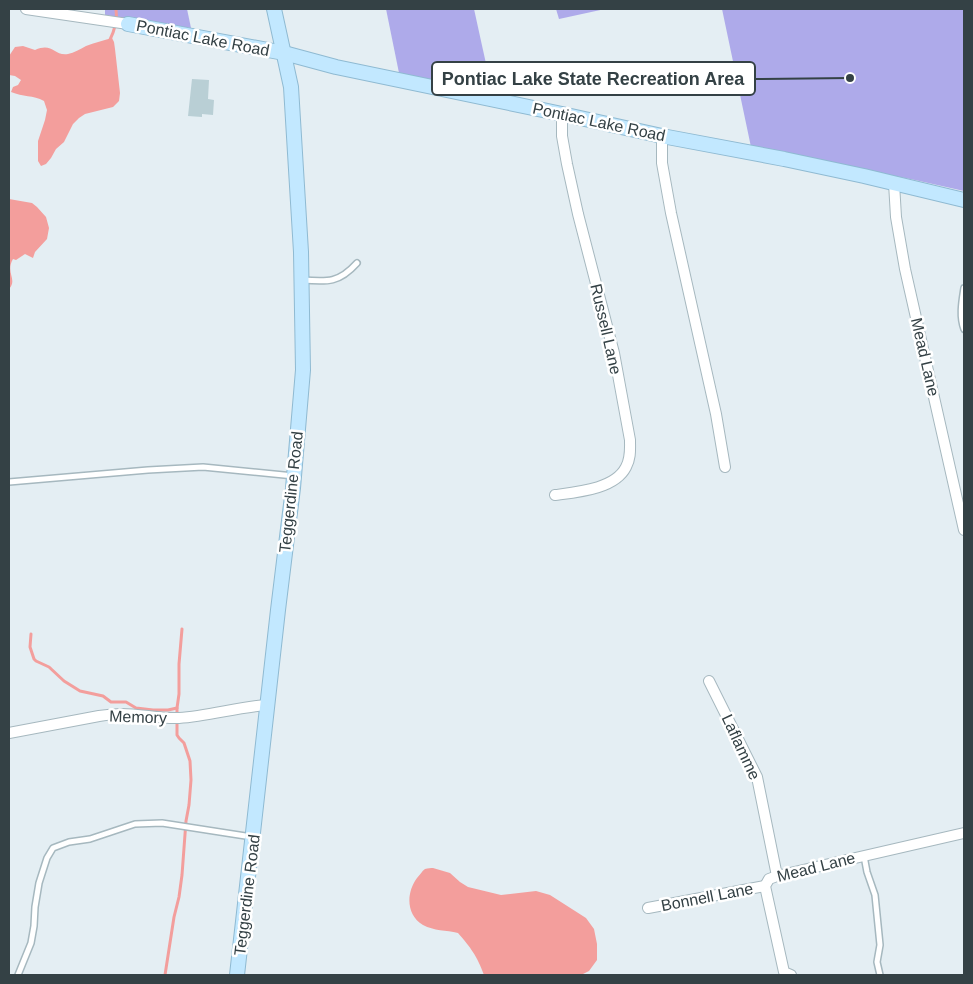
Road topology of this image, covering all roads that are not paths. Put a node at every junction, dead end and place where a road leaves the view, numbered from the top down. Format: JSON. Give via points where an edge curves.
{"nodes":[{"id":1,"x":26,"y":9,"type":"edge"},
{"id":2,"x":274,"y":9,"type":"edge"},
{"id":3,"x":128,"y":24,"type":"joint"},
{"id":4,"x":284,"y":53,"type":"junction"},
{"id":5,"x":562,"y":114,"type":"junction"},
{"id":6,"x":662,"y":136,"type":"junction"},
{"id":7,"x":894,"y":183,"type":"junction"},
{"id":8,"x":964,"y":200,"type":"edge"},
{"id":9,"x":357,"y":263,"type":"dead end"},
{"id":10,"x":302,"y":280,"type":"junction"},
{"id":11,"x":964,"y":288,"type":"edge"},
{"id":12,"x":964,"y":329,"type":"edge"},
{"id":13,"x":725,"y":467,"type":"dead end"},
{"id":14,"x":294,"y":476,"type":"junction"},
{"id":15,"x":9,"y":482,"type":"edge"},
{"id":16,"x":555,"y":495,"type":"dead end"},
{"id":17,"x":964,"y":530,"type":"edge"},
{"id":18,"x":709,"y":681,"type":"dead end"},
{"id":19,"x":267,"y":705,"type":"junction"},
{"id":20,"x":9,"y":734,"type":"edge"},
{"id":21,"x":964,"y":833,"type":"edge"},
{"id":22,"x":253,"y":838,"type":"junction"},
{"id":23,"x":864,"y":856,"type":"junction"},
{"id":24,"x":776,"y":876,"type":"junction"},
{"id":25,"x":765,"y":886,"type":"junction"},
{"id":26,"x":648,"y":908,"type":"dead end"},
{"id":27,"x":18,"y":975,"type":"edge"},
{"id":28,"x":237,"y":975,"type":"edge"},
{"id":29,"x":791,"y":975,"type":"edge"},
{"id":30,"x":880,"y":975,"type":"edge"}],
"edges":[{"from":1,"to":3,"type":"street","name":"Pontiac Lake Road"},
{"from":2,"to":4,"type":"street","name":"Teggerdine Road"},
{"from":3,"to":4,"type":"street","name":"Pontiac Lake Road"},
{"from":4,"to":5,"type":"street","name":"Pontiac Lake Road","via":[[336,67]]},
{"from":4,"to":10,"type":"street","name":"Teggerdine Road","via":[[291,87]]},
{"from":5,"to":6,"type":"street","name":"Pontiac Lake Road"},
{"from":5,"to":16,"type":"street","name":"Russell Lane","via":[[567,164],[614,354],[630,454],[620,476],[598,487]]},
{"from":6,"to":7,"type":"street","name":"Pontiac Lake Road"},
{"from":6,"to":13,"type":"street","via":[[662,164],[671,213]]},
{"from":7,"to":8,"type":"street","name":"Pontiac Lake Road"},
{"from":7,"to":17,"type":"street","name":"Mead Lane","via":[[905,269]]},
{"from":9,"to":10,"type":"lane","via":[[333,280]]},
{"from":10,"to":14,"type":"street","name":"Teggerdine Road","via":[[304,370]]},
{"from":11,"to":12,"type":"lane"},
{"from":14,"to":15,"type":"lane","via":[[203,467]]},
{"from":14,"to":19,"type":"street","name":"Teggerdine Road"},
{"from":18,"to":24,"type":"street","name":"Laflamme","via":[[757,777]]},
{"from":19,"to":20,"type":"street","name":"Memory","via":[[182,718],[111,714]]},
{"from":19,"to":22,"type":"street","name":"Teggerdine Road"},
{"from":21,"to":23,"type":"street","name":"Mead Lane"},
{"from":22,"to":27,"type":"lane","via":[[162,824],[135,824],[53,848],[39,883],[31,943]]},
{"from":22,"to":28,"type":"street","name":"Teggerdine Road"},
{"from":23,"to":24,"type":"street","name":"Mead Lane"},
{"from":23,"to":30,"type":"lane","via":[[875,895]]},
{"from":24,"to":25,"type":"street","name":"Mead Lane"},
{"from":25,"to":26,"type":"street","name":"Bonnell Lane"},
{"from":25,"to":29,"type":"street","name":"Mead Lane","via":[[784,972]]}]}
